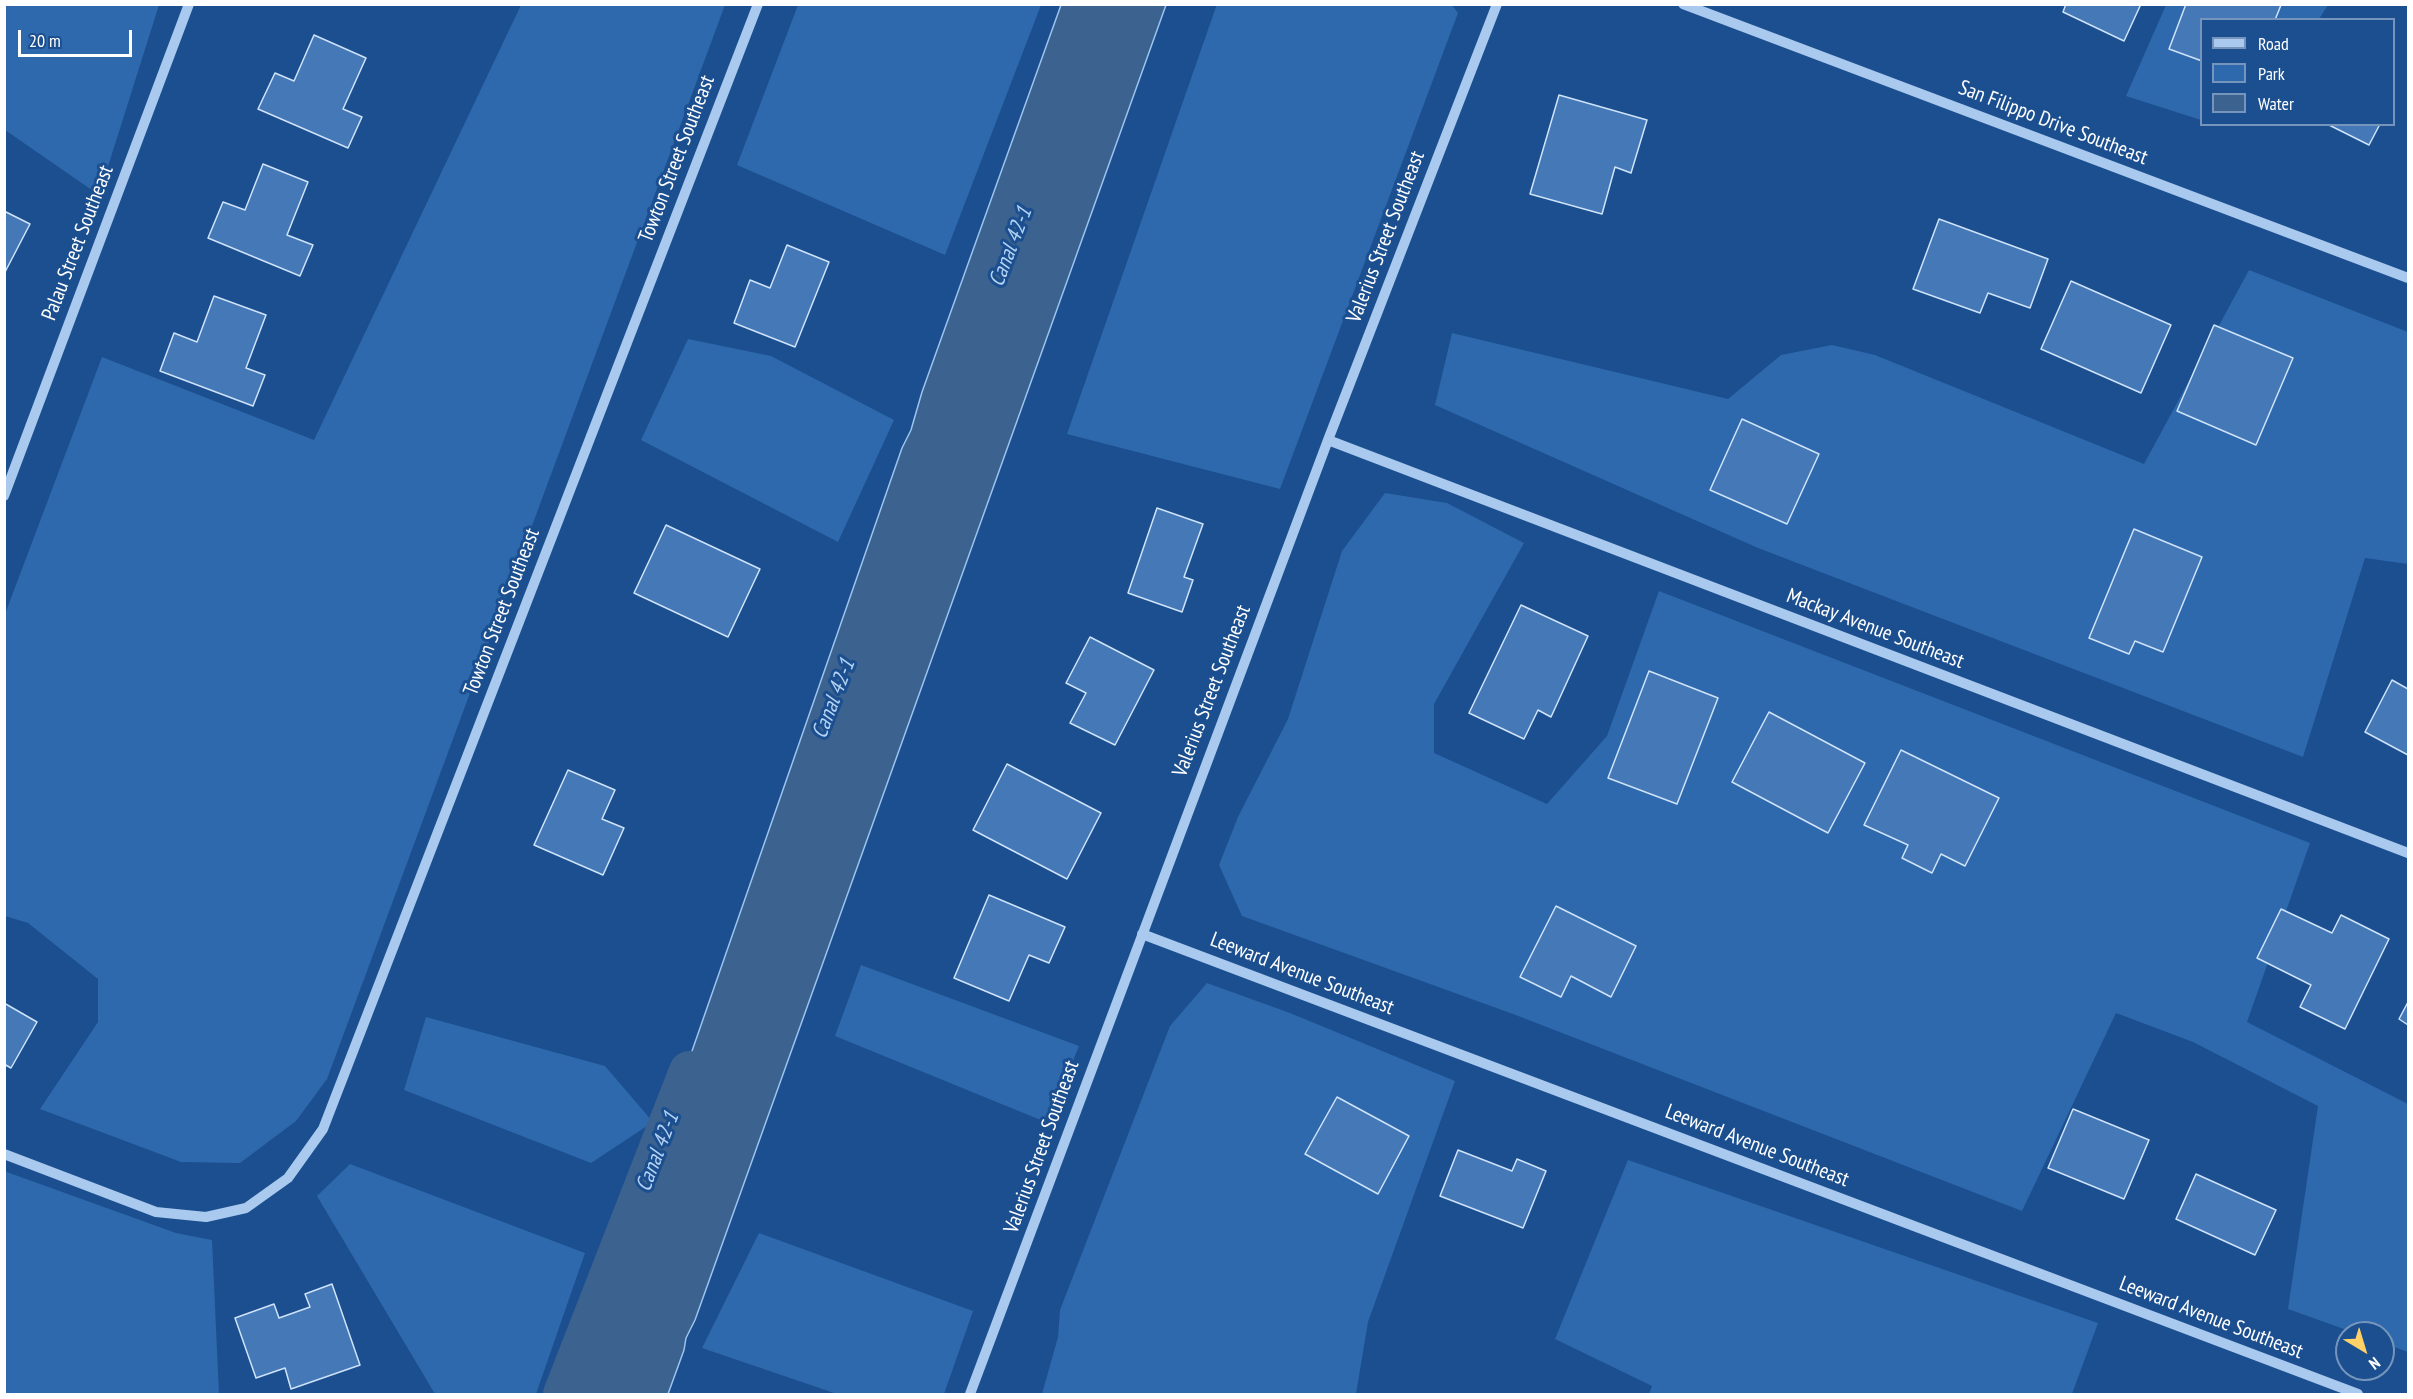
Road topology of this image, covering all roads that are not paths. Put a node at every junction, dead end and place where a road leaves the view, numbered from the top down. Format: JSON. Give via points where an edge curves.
{"nodes":[{"id":1,"x":189,"y":4,"type":"edge"},
{"id":2,"x":758,"y":4,"type":"edge"},
{"id":3,"x":1497,"y":4,"type":"edge"},
{"id":4,"x":1683,"y":4,"type":"edge"},
{"id":5,"x":2409,"y":278,"type":"edge"},
{"id":6,"x":1328,"y":440,"type":"junction"},
{"id":7,"x":4,"y":496,"type":"edge"},
{"id":8,"x":2409,"y":854,"type":"edge"},
{"id":9,"x":1142,"y":934,"type":"junction"},
{"id":10,"x":4,"y":1154,"type":"edge"},
{"id":11,"x":970,"y":1395,"type":"edge"},
{"id":12,"x":2358,"y":1395,"type":"edge"}],
"edges":[{"from":1,"to":7,"type":"street","name":"Palau Street Southeast"},
{"from":2,"to":10,"type":"street","name":"Towton Street Southeast","via":[[323,1130],[288,1178],[246,1208],[206,1217],[156,1212]]},
{"from":3,"to":6,"type":"street","name":"Valerius Street Southeast"},
{"from":4,"to":5,"type":"street","name":"San Filippo Drive Southeast"},
{"from":6,"to":8,"type":"street","name":"Mackay Avenue Southeast"},
{"from":6,"to":9,"type":"street","name":"Valerius Street Southeast"},
{"from":9,"to":11,"type":"street","name":"Valerius Street Southeast"},
{"from":9,"to":12,"type":"street","name":"Leeward Avenue Southeast"}]}
